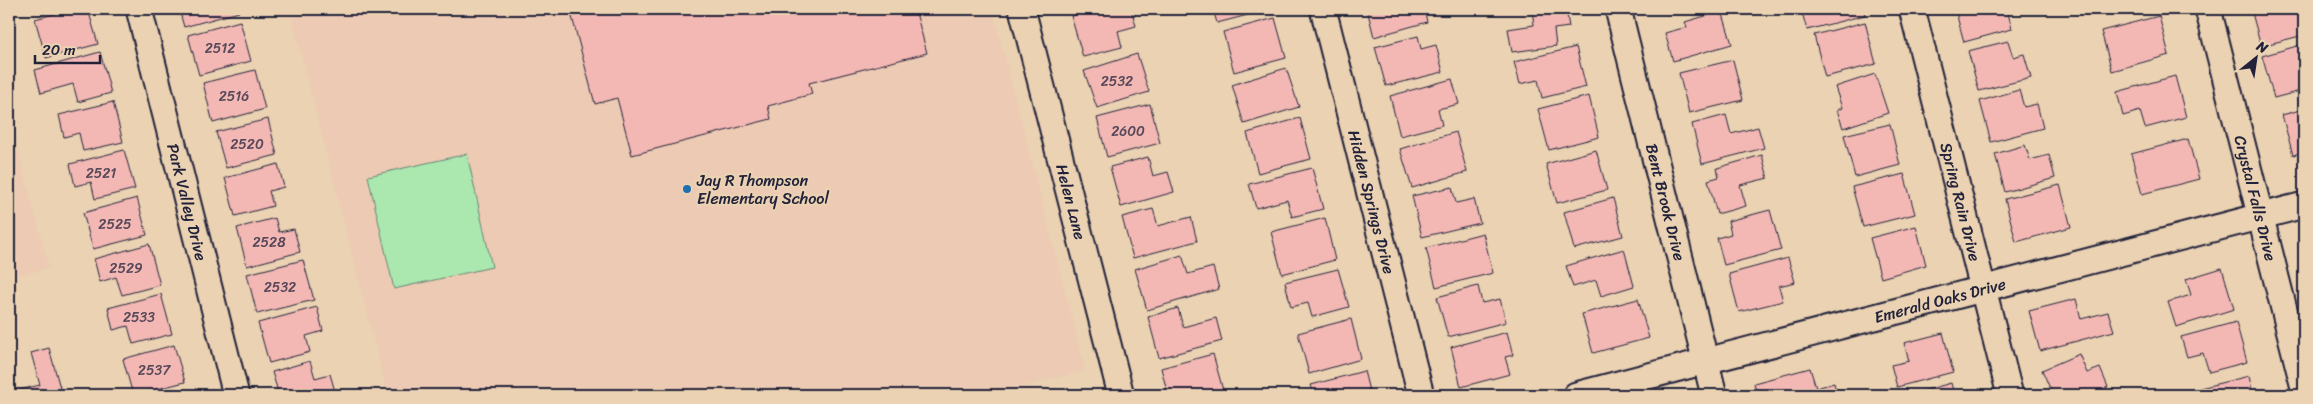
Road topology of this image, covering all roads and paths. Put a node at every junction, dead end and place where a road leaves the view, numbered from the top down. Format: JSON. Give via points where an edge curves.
{"nodes":[{"id":1,"x":139,"y":9,"type":"edge"},
{"id":2,"x":1022,"y":9,"type":"edge"},
{"id":3,"x":1323,"y":9,"type":"edge"},
{"id":4,"x":1618,"y":9,"type":"edge"},
{"id":5,"x":1912,"y":9,"type":"edge"},
{"id":6,"x":2208,"y":9,"type":"edge"},
{"id":7,"x":2304,"y":205,"type":"edge"},
{"id":8,"x":2261,"y":216,"type":"junction"},
{"id":9,"x":1983,"y":289,"type":"junction"},
{"id":10,"x":1706,"y":361,"type":"junction"},
{"id":11,"x":2304,"y":388,"type":"edge"},
{"id":12,"x":236,"y":395,"type":"edge"},
{"id":13,"x":1121,"y":395,"type":"edge"},
{"id":14,"x":1420,"y":395,"type":"edge"},
{"id":15,"x":1576,"y":395,"type":"edge"},
{"id":16,"x":1714,"y":395,"type":"edge"},
{"id":17,"x":2010,"y":395,"type":"edge"}],
"edges":[{"from":1,"to":12,"type":"street","name":"Park Valley Drive"},
{"from":2,"to":13,"type":"street","name":"Helen Lane"},
{"from":3,"to":14,"type":"street","name":"Hidden Springs Drive"},
{"from":4,"to":10,"type":"street","name":"Bent Brook Drive"},
{"from":5,"to":9,"type":"street","name":"Spring Rain Drive"},
{"from":6,"to":8,"type":"street","name":"Crystal Falls Drive"},
{"from":7,"to":8,"type":"street","name":"Emerald Oaks Drive"},
{"from":8,"to":9,"type":"street","name":"Emerald Oaks Drive"},
{"from":8,"to":11,"type":"street","name":"Crystal Falls Drive"},
{"from":9,"to":10,"type":"street","name":"Emerald Oaks Drive"},
{"from":9,"to":17,"type":"street","name":"Spring Rain Drive"},
{"from":10,"to":15,"type":"street","name":"Emerald Oaks Drive"},
{"from":10,"to":16,"type":"street","name":"Bent Brook Drive"}]}
